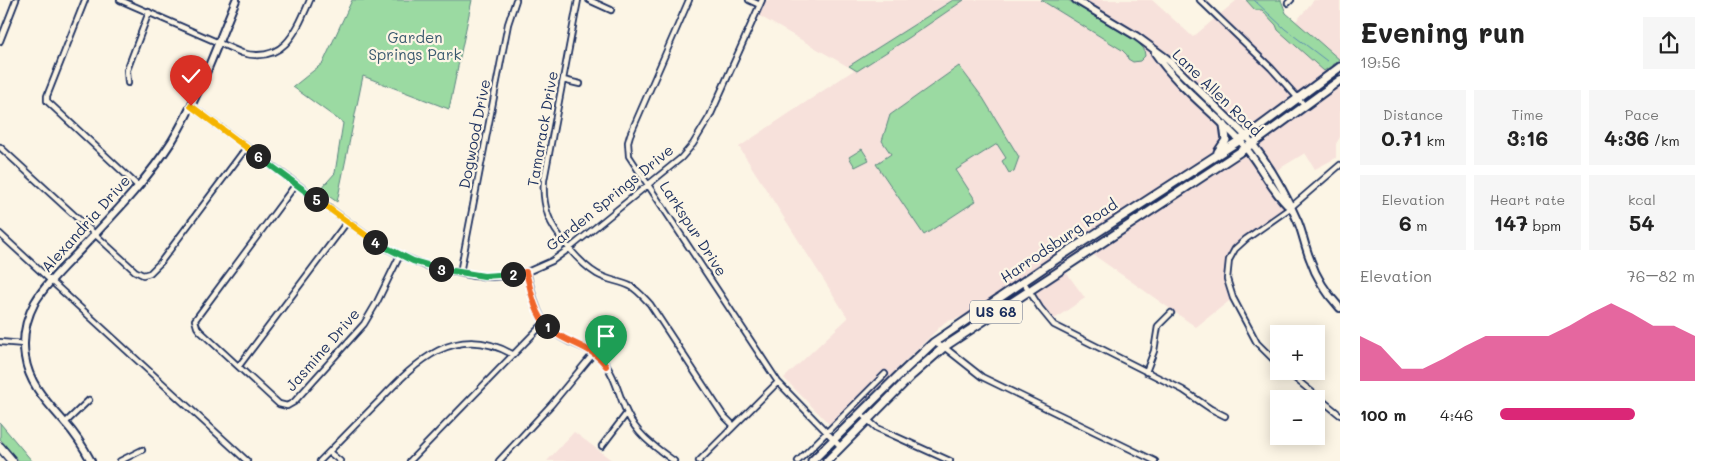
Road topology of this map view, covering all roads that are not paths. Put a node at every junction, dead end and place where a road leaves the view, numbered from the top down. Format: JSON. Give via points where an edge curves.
{"nodes":[{"id":1,"x":16,"y":0,"type":"edge"},
{"id":2,"x":85,"y":0,"type":"edge"},
{"id":3,"x":120,"y":0,"type":"edge"},
{"id":4,"x":236,"y":0,"type":"edge"},
{"id":5,"x":310,"y":0,"type":"edge"},
{"id":6,"x":516,"y":0,"type":"edge"},
{"id":7,"x":578,"y":0,"type":"edge"},
{"id":8,"x":589,"y":0,"type":"edge"},
{"id":9,"x":689,"y":0,"type":"edge"},
{"id":10,"x":749,"y":0,"type":"edge"},
{"id":11,"x":1076,"y":0,"type":"edge"},
{"id":12,"x":1200,"y":0,"type":"edge"},
{"id":13,"x":761,"y":2,"type":"edge"},
{"id":14,"x":611,"y":10,"type":"dead end"},
{"id":15,"x":149,"y":12,"type":"junction"},
{"id":16,"x":0,"y":40,"type":"edge"},
{"id":17,"x":218,"y":42,"type":"junction"},
{"id":18,"x":1154,"y":50,"type":"junction"},
{"id":19,"x":1340,"y":68,"type":"edge"},
{"id":20,"x":563,"y":80,"type":"junction"},
{"id":21,"x":1340,"y":80,"type":"edge"},
{"id":22,"x":128,"y":83,"type":"dead end"},
{"id":23,"x":580,"y":84,"type":"dead end"},
{"id":24,"x":1299,"y":98,"type":"junction"},
{"id":25,"x":191,"y":106,"type":"junction"},
{"id":26,"x":1305,"y":106,"type":"junction"},
{"id":27,"x":1224,"y":125,"type":"junction"},
{"id":28,"x":1246,"y":136,"type":"junction"},
{"id":29,"x":1240,"y":140,"type":"junction"},
{"id":30,"x":1249,"y":146,"type":"junction"},
{"id":31,"x":0,"y":147,"type":"edge"},
{"id":32,"x":246,"y":148,"type":"junction"},
{"id":33,"x":1214,"y":158,"type":"junction"},
{"id":34,"x":1340,"y":165,"type":"edge"},
{"id":35,"x":296,"y":184,"type":"junction"},
{"id":36,"x":648,"y":184,"type":"junction"},
{"id":37,"x":138,"y":186,"type":"junction"},
{"id":38,"x":1290,"y":208,"type":"junction"},
{"id":39,"x":347,"y":222,"type":"junction"},
{"id":40,"x":0,"y":234,"type":"edge"},
{"id":41,"x":95,"y":234,"type":"junction"},
{"id":42,"x":570,"y":248,"type":"junction"},
{"id":43,"x":400,"y":255,"type":"junction"},
{"id":44,"x":526,"y":272,"type":"junction"},
{"id":45,"x":460,"y":273,"type":"junction"},
{"id":46,"x":52,"y":280,"type":"junction"},
{"id":47,"x":1023,"y":281,"type":"junction"},
{"id":48,"x":1029,"y":290,"type":"junction"},
{"id":49,"x":1340,"y":308,"type":"edge"},
{"id":50,"x":1171,"y":313,"type":"dead end"},
{"id":51,"x":544,"y":323,"type":"junction"},
{"id":52,"x":0,"y":342,"type":"edge"},
{"id":53,"x":933,"y":343,"type":"junction"},
{"id":54,"x":24,"y":344,"type":"junction"},
{"id":55,"x":944,"y":347,"type":"junction"},
{"id":56,"x":594,"y":353,"type":"junction"},
{"id":57,"x":512,"y":354,"type":"junction"},
{"id":58,"x":1270,"y":357,"type":"edge"},
{"id":59,"x":239,"y":366,"type":"junction"},
{"id":60,"x":1146,"y":372,"type":"junction"},
{"id":61,"x":885,"y":374,"type":"dead end"},
{"id":62,"x":1297,"y":380,"type":"edge"},
{"id":63,"x":778,"y":382,"type":"junction"},
{"id":64,"x":89,"y":400,"type":"dead end"},
{"id":65,"x":627,"y":413,"type":"junction"},
{"id":66,"x":860,"y":413,"type":"junction"},
{"id":67,"x":1340,"y":415,"type":"edge"},
{"id":68,"x":1225,"y":416,"type":"dead end"},
{"id":69,"x":868,"y":420,"type":"junction"},
{"id":70,"x":65,"y":423,"type":"junction"},
{"id":71,"x":734,"y":426,"type":"junction"},
{"id":72,"x":826,"y":433,"type":"junction"},
{"id":73,"x":833,"y":440,"type":"junction"},
{"id":74,"x":602,"y":446,"type":"dead end"},
{"id":75,"x":0,"y":447,"type":"edge"},
{"id":76,"x":841,"y":447,"type":"junction"},
{"id":77,"x":142,"y":450,"type":"dead end"},
{"id":78,"x":329,"y":452,"type":"junction"},
{"id":79,"x":12,"y":461,"type":"edge"},
{"id":80,"x":91,"y":461,"type":"edge"},
{"id":81,"x":120,"y":461,"type":"edge"},
{"id":82,"x":247,"y":461,"type":"edge"},
{"id":83,"x":320,"y":461,"type":"edge"},
{"id":84,"x":340,"y":461,"type":"edge"},
{"id":85,"x":410,"y":461,"type":"edge"},
{"id":86,"x":499,"y":461,"type":"edge"},
{"id":87,"x":674,"y":461,"type":"edge"},
{"id":88,"x":699,"y":461,"type":"edge"},
{"id":89,"x":798,"y":461,"type":"edge"},
{"id":90,"x":812,"y":461,"type":"edge"},
{"id":91,"x":827,"y":461,"type":"edge"},
{"id":92,"x":950,"y":461,"type":"edge"},
{"id":93,"x":1155,"y":461,"type":"edge"}],
"edges":[{"from":1,"to":16,"type":"street"},
{"from":2,"to":37,"type":"street","via":[[47,101]]},
{"from":3,"to":15,"type":"street"},
{"from":4,"to":17,"type":"main road","name":"Alexandria Drive"},
{"from":5,"to":17,"type":"street","via":[[294,35],[278,50],[252,55]]},
{"from":6,"to":45,"type":"street","name":"Dogwood Drive","via":[[508,24]]},
{"from":7,"to":20,"type":"street","name":"Tamarack Drive"},
{"from":8,"to":14,"type":"street"},
{"from":9,"to":36,"type":"street","name":"Larkspur Drive","via":[[628,142],[629,156]]},
{"from":10,"to":13,"type":"street"},
{"from":11,"to":18,"type":"main road","name":"Lane Allen Road"},
{"from":12,"to":24,"type":"street"},
{"from":13,"to":36,"type":"street","name":"Garden Springs Drive","via":[[694,144]]},
{"from":15,"to":17,"type":"street"},
{"from":15,"to":22,"type":"street","via":[[127,70]]},
{"from":17,"to":25,"type":"main road","name":"Alexandria Drive"},
{"from":18,"to":27,"type":"main road","name":"Lane Allen Road","via":[[1180,83]]},
{"from":18,"to":28,"type":"main road","name":"Lane Allen Road"},
{"from":19,"to":24,"type":"main road","name":"Harrodsburg Road","number":"US 68"},
{"from":20,"to":23,"type":"street"},
{"from":20,"to":42,"type":"street","name":"Tamarack Drive","via":[[543,191],[551,222]]},
{"from":21,"to":26,"type":"main road","name":"Harrodsburg Road","number":"US 68"},
{"from":24,"to":26,"type":"street"},
{"from":24,"to":28,"type":"main road","name":"Harrodsburg Road","number":"US 68"},
{"from":25,"to":32,"type":"street","name":"Garden Springs Drive"},
{"from":25,"to":37,"type":"main road","name":"Alexandria Drive","via":[[165,151]]},
{"from":26,"to":30,"type":"main road","name":"Harrodsburg Road","number":"US 68"},
{"from":27,"to":29,"type":"main road","name":"Lane Allen Road"},
{"from":27,"to":33,"type":"main road","via":[[1226,140]]},
{"from":28,"to":29,"type":"main road","name":"Harrodsburg Road","number":"US 68"},
{"from":28,"to":30,"type":"main road","name":"Lane Allen Road"},
{"from":29,"to":30,"type":"main road","name":"Lane Allen Road"},
{"from":29,"to":33,"type":"main road","name":"Harrodsburg Road","number":"US 68"},
{"from":30,"to":38,"type":"main road","name":"Lane Allen Road","via":[[1279,197]]},
{"from":30,"to":48,"type":"main road","name":"Harrodsburg Road","number":"US 68"},
{"from":31,"to":41,"type":"street"},
{"from":32,"to":35,"type":"street","name":"Garden Springs Drive"},
{"from":32,"to":41,"type":"street","via":[[150,273],[138,273]]},
{"from":33,"to":47,"type":"main road","name":"Harrodsburg Road","number":"US 68"},
{"from":34,"to":38,"type":"street"},
{"from":35,"to":39,"type":"street","name":"Garden Springs Drive"},
{"from":35,"to":59,"type":"street","name":"Jasmine Drive","via":[[196,320],[200,331]]},
{"from":36,"to":42,"type":"street","name":"Garden Springs Drive"},
{"from":36,"to":63,"type":"street","name":"Larkspur Drive"},
{"from":37,"to":41,"type":"main road","name":"Alexandria Drive"},
{"from":38,"to":49,"type":"main road","name":"Lane Allen Road","via":[[1314,270]]},
{"from":38,"to":58,"type":"street","via":[[1235,249],[1227,272],[1229,288],[1250,334]]},
{"from":39,"to":43,"type":"street","name":"Garden Springs Drive"},
{"from":39,"to":59,"type":"street"},
{"from":40,"to":46,"type":"street"},
{"from":41,"to":46,"type":"main road","name":"Alexandria Drive"},
{"from":42,"to":44,"type":"street","name":"Garden Springs Drive","via":[[552,261]]},
{"from":42,"to":71,"type":"street","name":"Tamarack Drive","via":[[595,273],[630,286],[650,304],[723,415]]},
{"from":43,"to":45,"type":"street","name":"Garden Springs Drive","via":[[424,265]]},
{"from":43,"to":59,"type":"street","name":"Jasmine Drive","via":[[364,324],[291,405],[279,404]]},
{"from":44,"to":45,"type":"street","name":"Garden Springs Drive","via":[[492,277]]},
{"from":44,"to":51,"type":"street"},
{"from":46,"to":54,"type":"main road","name":"Alexandria Drive","via":[[32,310]]},
{"from":46,"to":82,"type":"street"},
{"from":47,"to":48,"type":"street"},
{"from":47,"to":53,"type":"main road","name":"Harrodsburg Road","number":"US 68"},
{"from":48,"to":55,"type":"main road","name":"Harrodsburg Road","number":"US 68"},
{"from":48,"to":60,"type":"street","via":[[1054,325]]},
{"from":50,"to":60,"type":"street","via":[[1158,326]]},
{"from":51,"to":56,"type":"street","via":[[557,336]]},
{"from":51,"to":57,"type":"street"},
{"from":52,"to":54,"type":"street"},
{"from":53,"to":55,"type":"street"},
{"from":53,"to":66,"type":"main road","name":"Harrodsburg Road","number":"US 68"},
{"from":54,"to":70,"type":"main road","name":"Alexandria Drive","via":[[33,382]]},
{"from":55,"to":69,"type":"main road","name":"Harrodsburg Road","number":"US 68"},
{"from":55,"to":93,"type":"street","via":[[982,377]]},
{"from":56,"to":65,"type":"street","via":[[609,371]]},
{"from":56,"to":86,"type":"street"},
{"from":57,"to":78,"type":"street","via":[[490,344],[472,342],[457,343],[432,354],[400,378]]},
{"from":57,"to":85,"type":"street"},
{"from":60,"to":68,"type":"street"},
{"from":61,"to":72,"type":"street"},
{"from":62,"to":67,"type":"street"},
{"from":63,"to":71,"type":"street"},
{"from":63,"to":72,"type":"street","name":"Larkspur Drive"},
{"from":64,"to":70,"type":"street"},
{"from":65,"to":74,"type":"street"},
{"from":65,"to":87,"type":"street","via":[[638,432]]},
{"from":66,"to":69,"type":"street"},
{"from":66,"to":73,"type":"main road","name":"Harrodsburg Road","number":"US 68"},
{"from":69,"to":76,"type":"main road","name":"Harrodsburg Road","number":"US 68"},
{"from":69,"to":92,"type":"street","via":[[877,428]]},
{"from":70,"to":80,"type":"main road","name":"Alexandria Drive"},
{"from":71,"to":88,"type":"street"},
{"from":72,"to":73,"type":"street","name":"Larkspur Drive"},
{"from":72,"to":89,"type":"street"},
{"from":73,"to":76,"type":"street","name":"Larkspur Drive"},
{"from":73,"to":90,"type":"main road","name":"Harrodsburg Road","number":"US 68"},
{"from":75,"to":79,"type":"highway"},
{"from":76,"to":91,"type":"main road","name":"Harrodsburg Road","number":"US 68"},
{"from":77,"to":81,"type":"street"},
{"from":78,"to":83,"type":"street"},
{"from":78,"to":84,"type":"street"}]}
